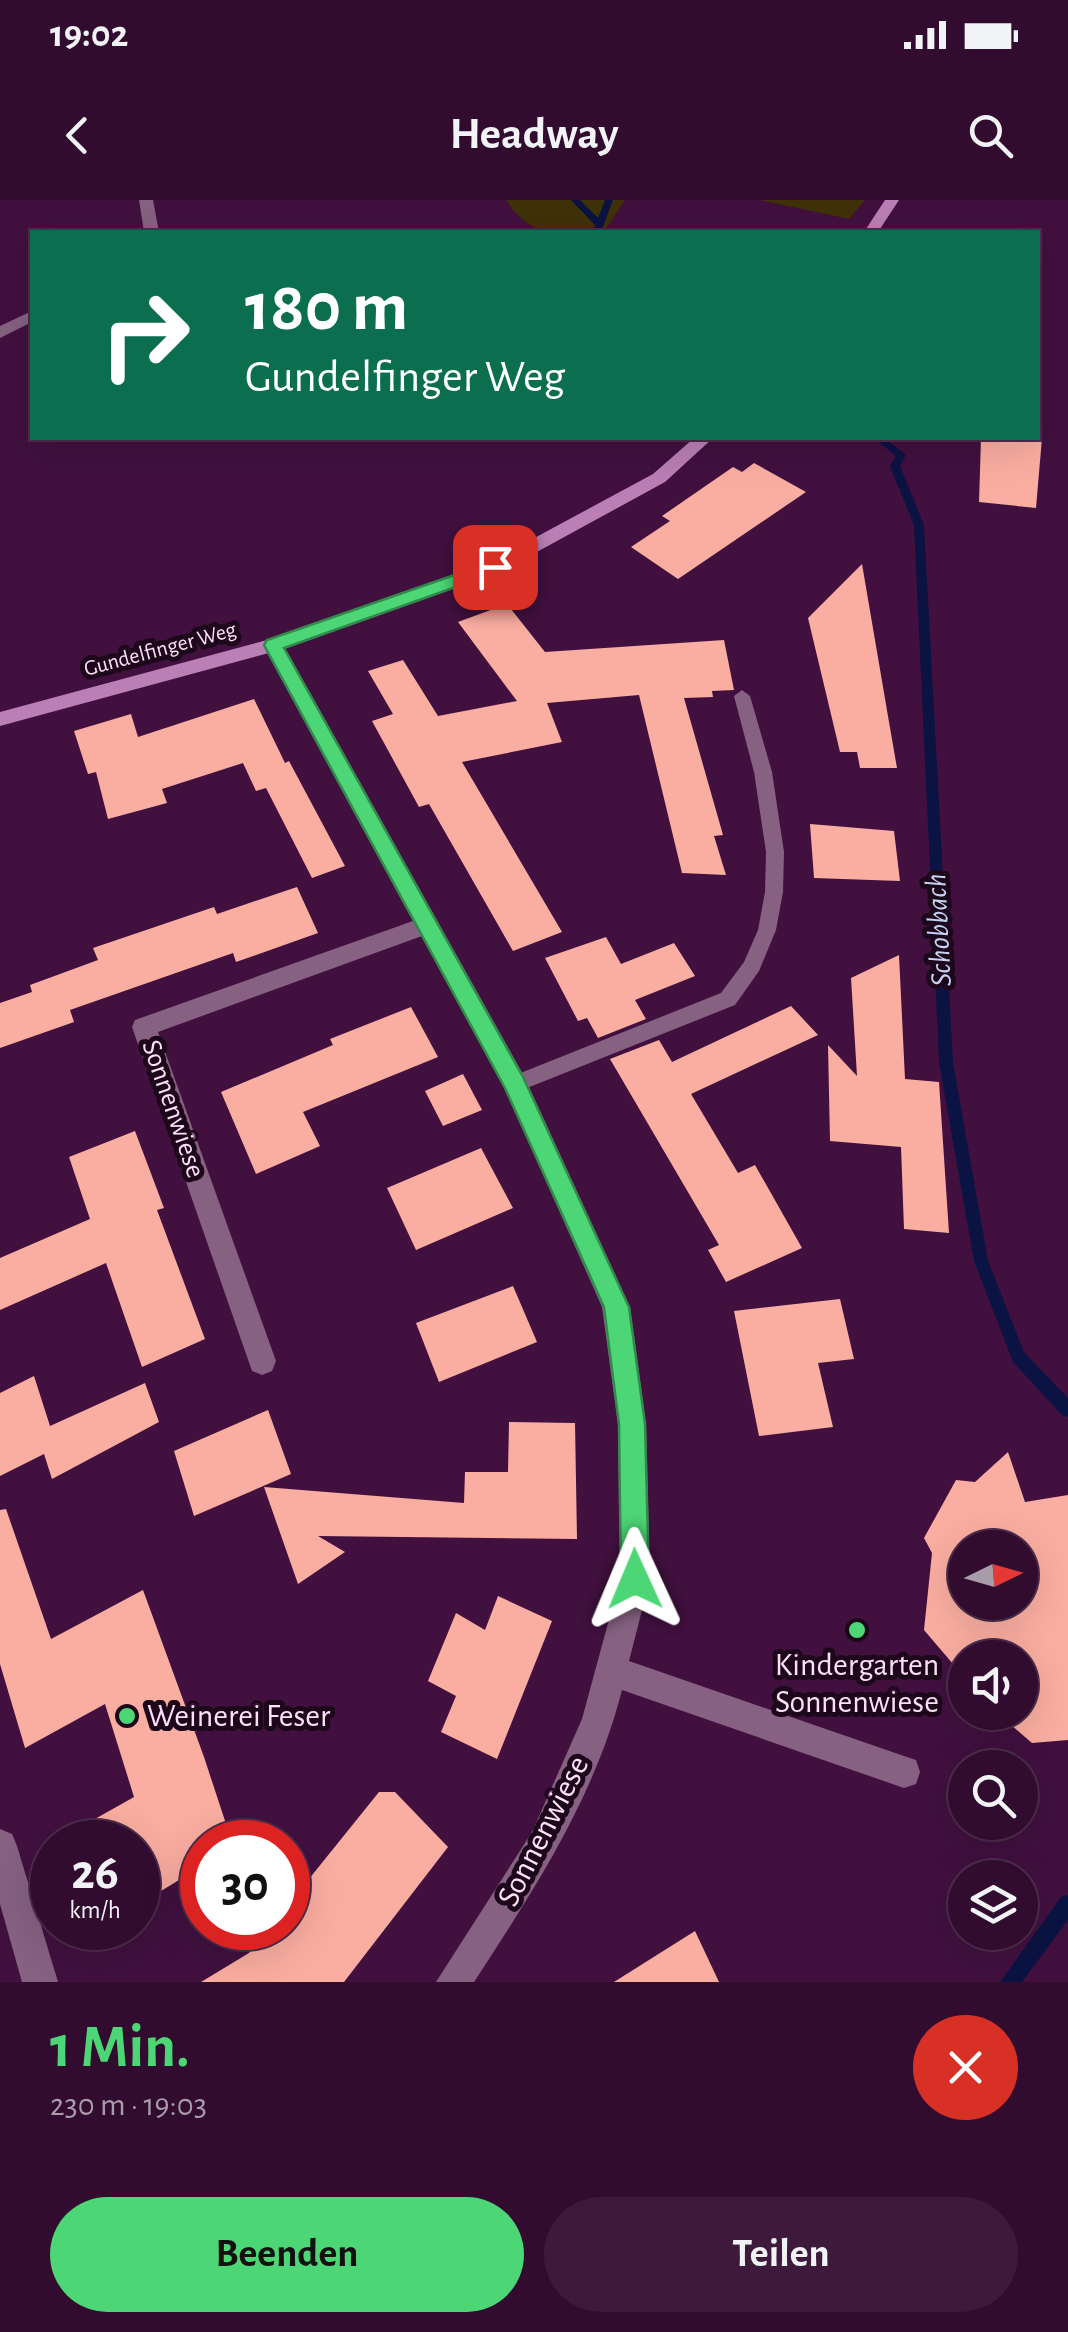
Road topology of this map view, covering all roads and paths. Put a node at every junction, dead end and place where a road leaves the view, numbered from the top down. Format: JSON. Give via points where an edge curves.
{"nodes":[{"id":1,"x":146,"y":200,"type":"edge"},
{"id":2,"x":892,"y":200,"type":"edge"},
{"id":3,"x":152,"y":230,"type":"edge"},
{"id":4,"x":872,"y":230,"type":"edge"},
{"id":5,"x":30,"y":317,"type":"edge"},
{"id":6,"x":0,"y":334,"type":"edge"},
{"id":7,"x":702,"y":440,"type":"edge"},
{"id":8,"x":273,"y":645,"type":"junction"},
{"id":9,"x":742,"y":696,"type":"dead end"},
{"id":10,"x":0,"y":718,"type":"edge"},
{"id":11,"x":427,"y":924,"type":"junction"},
{"id":12,"x":514,"y":1084,"type":"junction"},
{"id":13,"x":262,"y":1361,"type":"dead end"},
{"id":14,"x":611,"y":1670,"type":"junction"},
{"id":15,"x":904,"y":1772,"type":"dead end"},
{"id":16,"x":0,"y":1846,"type":"edge"},
{"id":17,"x":40,"y":1982,"type":"edge"},
{"id":18,"x":454,"y":1982,"type":"edge"}],
"edges":[{"from":1,"to":3,"type":"street"},
{"from":2,"to":4,"type":"street"},
{"from":5,"to":6,"type":"street"},
{"from":7,"to":8,"type":"street","name":"Gundelfinger Weg","via":[[660,478],[495,567]]},
{"from":8,"to":10,"type":"street","name":"Gundelfinger Weg"},
{"from":8,"to":11,"type":"street","name":"Sonnenwiese"},
{"from":9,"to":12,"type":"lane","via":[[770,789],[775,834],[771,912],[748,977],[728,999]]},
{"from":11,"to":12,"type":"street","name":"Sonnenwiese"},
{"from":11,"to":13,"type":"street","name":"Sonnenwiese","via":[[144,1028]]},
{"from":12,"to":14,"type":"street","name":"Sonnenwiese","via":[[616,1307],[632,1424],[635,1579]]},
{"from":14,"to":15,"type":"street"},
{"from":14,"to":18,"type":"street","name":"Sonnenwiese","via":[[598,1721],[544,1844]]},
{"from":16,"to":17,"type":"street"}]}
